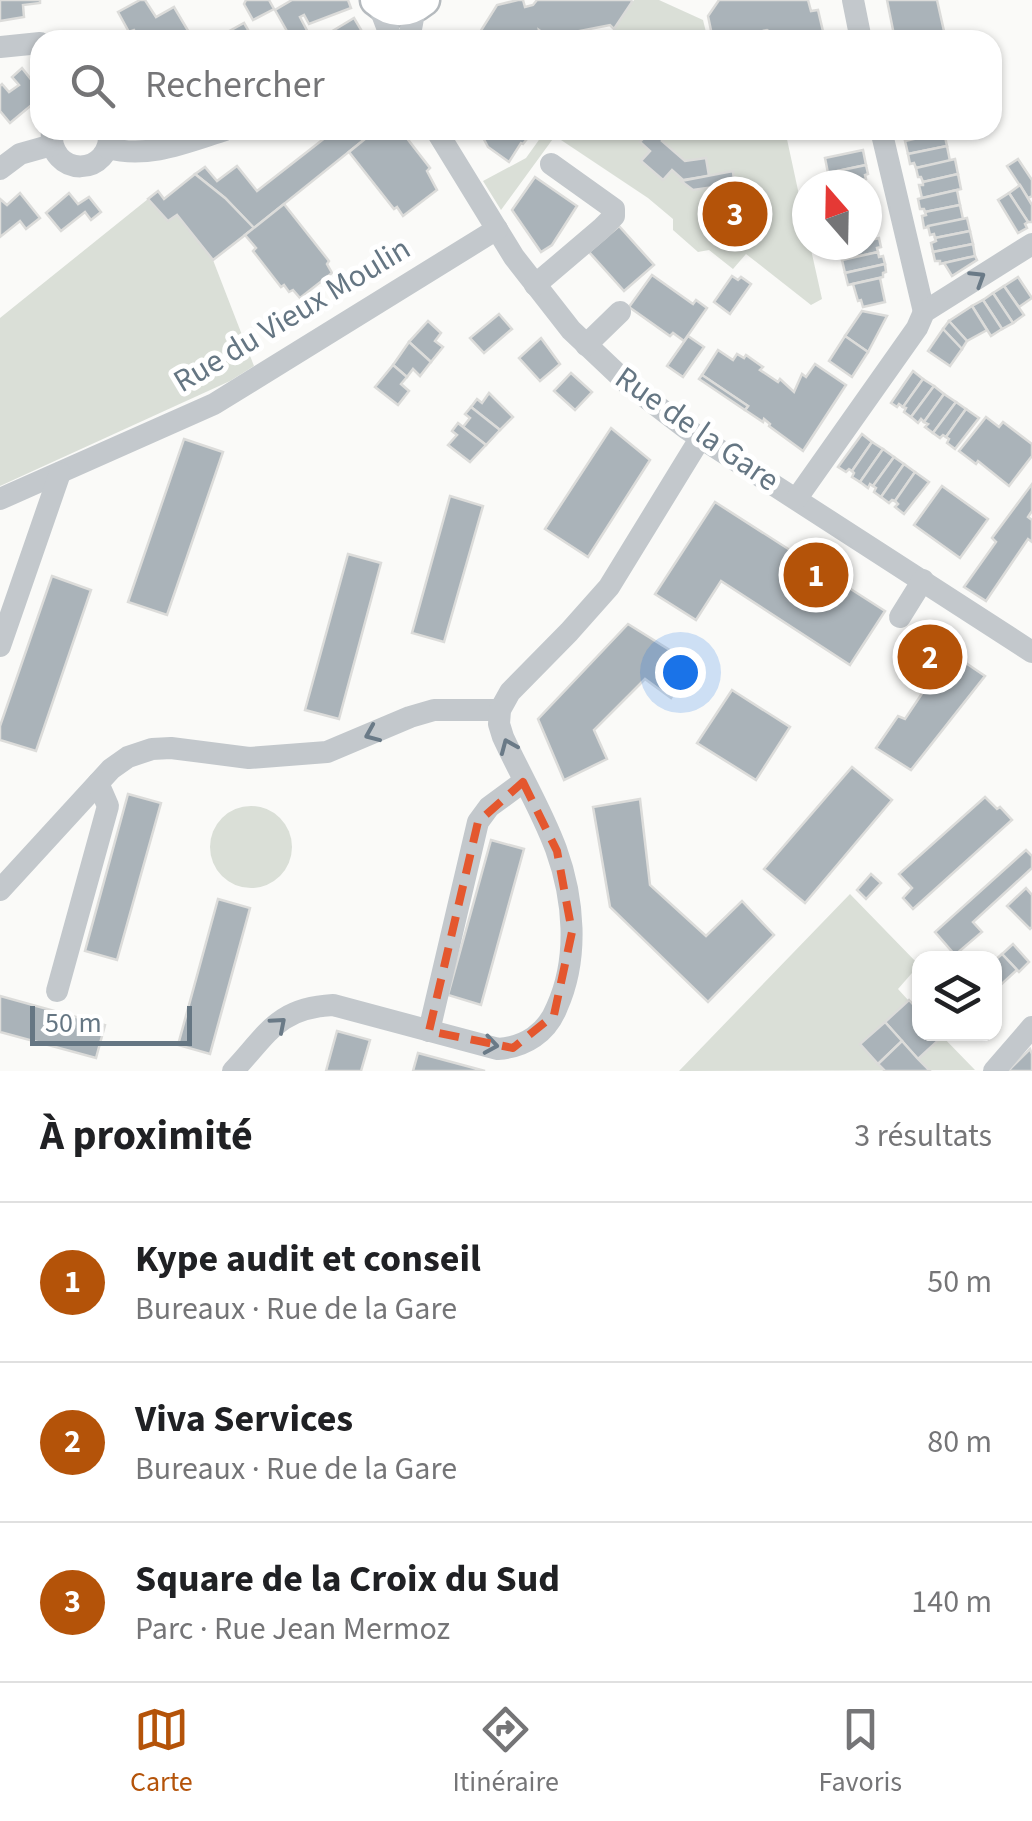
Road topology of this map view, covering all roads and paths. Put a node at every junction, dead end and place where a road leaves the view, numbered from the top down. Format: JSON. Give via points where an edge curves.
{"nodes":[{"id":1,"x":853,"y":0,"type":"edge"},
{"id":2,"x":377,"y":1,"type":"edge"},
{"id":3,"x":420,"y":4,"type":"edge"},
{"id":4,"x":388,"y":30,"type":"edge"},
{"id":5,"x":412,"y":30,"type":"edge"},
{"id":6,"x":860,"y":30,"type":"edge"},
{"id":7,"x":30,"y":44,"type":"edge"},
{"id":8,"x":0,"y":48,"type":"edge"},
{"id":9,"x":46,"y":140,"type":"edge"},
{"id":10,"x":53,"y":140,"type":"edge"},
{"id":11,"x":108,"y":140,"type":"edge"},
{"id":12,"x":110,"y":140,"type":"edge"},
{"id":13,"x":194,"y":140,"type":"edge"},
{"id":14,"x":442,"y":140,"type":"edge"},
{"id":15,"x":883,"y":140,"type":"edge"},
{"id":16,"x":551,"y":164,"type":"dead end"},
{"id":17,"x":0,"y":168,"type":"edge"},
{"id":18,"x":497,"y":229,"type":"junction"},
{"id":19,"x":1032,"y":244,"type":"edge"},
{"id":20,"x":535,"y":284,"type":"junction"},
{"id":21,"x":620,"y":312,"type":"dead end"},
{"id":22,"x":924,"y":312,"type":"junction"},
{"id":23,"x":586,"y":345,"type":"junction"},
{"id":24,"x":701,"y":438,"type":"junction"},
{"id":25,"x":60,"y":472,"type":"junction"},
{"id":26,"x":797,"y":498,"type":"junction"},
{"id":27,"x":0,"y":499,"type":"edge"},
{"id":28,"x":923,"y":580,"type":"junction"},
{"id":29,"x":900,"y":618,"type":"dead end"},
{"id":30,"x":0,"y":645,"type":"edge"},
{"id":31,"x":1032,"y":652,"type":"edge"},
{"id":32,"x":500,"y":710,"type":"junction"},
{"id":33,"x":524,"y":782,"type":"junction"},
{"id":34,"x":98,"y":784,"type":"junction"},
{"id":35,"x":0,"y":890,"type":"edge"},
{"id":36,"x":57,"y":991,"type":"dead end"},
{"id":37,"x":1032,"y":1026,"type":"edge"},
{"id":38,"x":429,"y":1030,"type":"junction"},
{"id":39,"x":233,"y":1071,"type":"edge"},
{"id":40,"x":994,"y":1071,"type":"edge"}],
"edges":[{"from":1,"to":6,"type":"street"},
{"from":2,"to":3,"type":"main road","via":[[396,11]]},
{"from":2,"to":4,"type":"street"},
{"from":3,"to":5,"type":"street"},
{"from":7,"to":8,"type":"street"},
{"from":9,"to":17,"type":"street"},
{"from":10,"to":11,"type":"street","via":[[62,160],[78,166],[96,162]]},
{"from":12,"to":13,"type":"street","via":[[127,153]]},
{"from":14,"to":18,"type":"street","name":"Rue de la Gare"},
{"from":15,"to":22,"type":"street"},
{"from":16,"to":20,"type":"street","via":[[614,209],[614,216]]},
{"from":18,"to":20,"type":"street","name":"Rue de la Gare"},
{"from":18,"to":25,"type":"street","name":"Rue du Vieux Moulin","via":[[214,404]]},
{"from":22,"to":19,"type":"street","one_way":true},
{"from":20,"to":23,"type":"street","name":"Rue de la Gare"},
{"from":21,"to":23,"type":"street"},
{"from":22,"to":26,"type":"street"},
{"from":23,"to":24,"type":"street","name":"Rue de la Gare"},
{"from":24,"to":26,"type":"street","name":"Rue de la Gare"},
{"from":24,"to":32,"type":"street","via":[[609,587]]},
{"from":25,"to":27,"type":"street","name":"Rue du Vieux Moulin"},
{"from":25,"to":30,"type":"street"},
{"from":26,"to":28,"type":"street","name":"Rue de la Gare"},
{"from":28,"to":29,"type":"street"},
{"from":28,"to":31,"type":"street","name":"Rue de la Gare"},
{"from":33,"to":32,"type":"street","one_way":true,"via":[[499,724]]},
{"from":32,"to":34,"type":"street","one_way":true,"via":[[434,710],[328,752],[249,758],[152,750],[128,757]]},
{"from":33,"to":38,"type":"street","via":[[478,822]]},
{"from":38,"to":33,"type":"street","one_way":true,"via":[[513,1048],[545,1029],[561,1000],[572,953],[566,893],[557,851]]},
{"from":34,"to":35,"type":"street"},
{"from":34,"to":36,"type":"street","via":[[108,806]]},
{"from":37,"to":40,"type":"street"},
{"from":39,"to":38,"type":"street","one_way":true,"via":[[278,1021],[310,1006],[333,1004]]}]}
